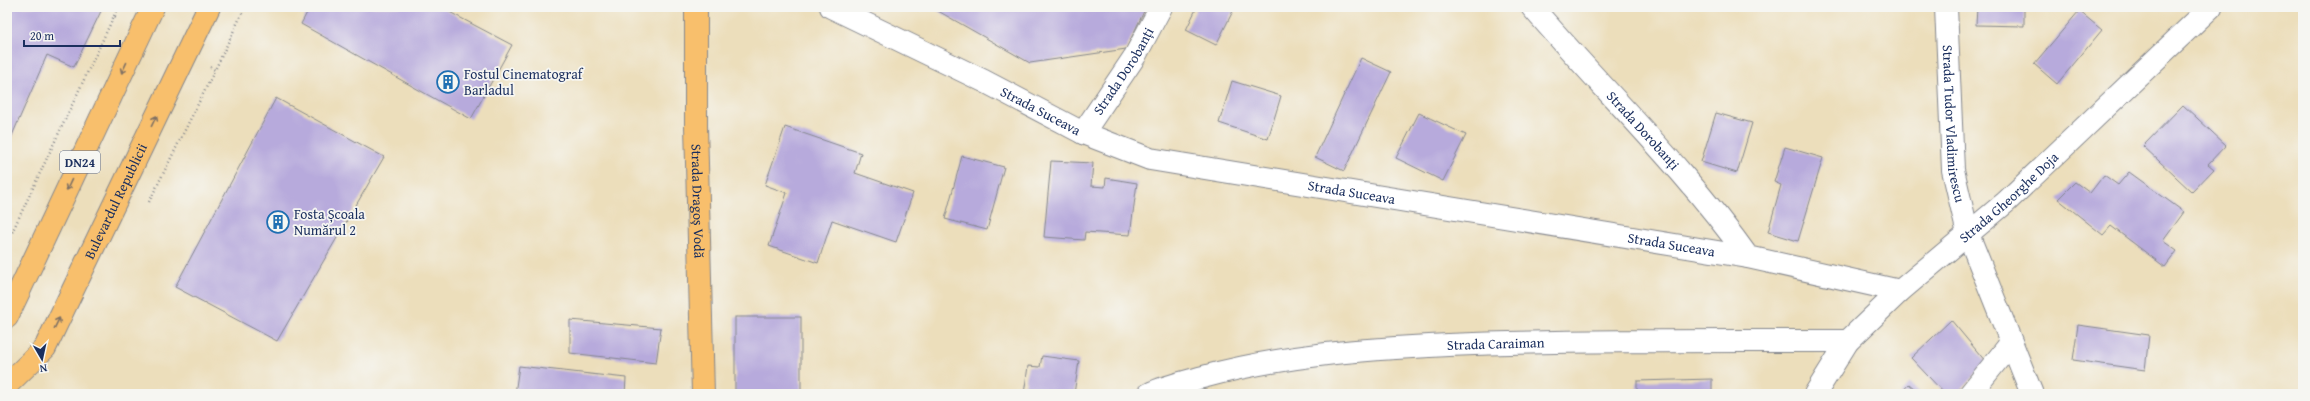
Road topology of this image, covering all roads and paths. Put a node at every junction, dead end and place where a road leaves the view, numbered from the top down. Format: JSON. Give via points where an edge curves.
{"nodes":[{"id":1,"x":118,"y":7,"type":"edge"},
{"id":2,"x":153,"y":7,"type":"edge"},
{"id":3,"x":209,"y":7,"type":"edge"},
{"id":4,"x":696,"y":7,"type":"edge"},
{"id":5,"x":831,"y":7,"type":"edge"},
{"id":6,"x":1162,"y":7,"type":"edge"},
{"id":7,"x":1532,"y":7,"type":"edge"},
{"id":8,"x":1946,"y":7,"type":"edge"},
{"id":9,"x":2211,"y":7,"type":"edge"},
{"id":10,"x":114,"y":16,"type":"dead end"},
{"id":11,"x":1083,"y":133,"type":"junction"},
{"id":12,"x":1968,"y":234,"type":"junction"},
{"id":13,"x":1748,"y":258,"type":"junction"},
{"id":14,"x":1900,"y":291,"type":"junction"},
{"id":15,"x":7,"y":317,"type":"edge"},
{"id":16,"x":1848,"y":341,"type":"junction"},
{"id":17,"x":2011,"y":343,"type":"junction"},
{"id":18,"x":7,"y":385,"type":"edge"},
{"id":19,"x":703,"y":394,"type":"edge"},
{"id":20,"x":1149,"y":394,"type":"edge"},
{"id":21,"x":1814,"y":394,"type":"edge"},
{"id":22,"x":1970,"y":394,"type":"edge"},
{"id":23,"x":2032,"y":394,"type":"edge"}],
"edges":[{"from":1,"to":10,"type":"path"},
{"from":2,"to":15,"type":"main road","number":"DN24","one_way":true},
{"from":18,"to":3,"type":"main road","name":"Bulevardul Republicii","one_way":true,"via":[[45,348]]},
{"from":4,"to":19,"type":"main road","name":"Strada Dragoș Vodă","via":[[696,125]]},
{"from":5,"to":11,"type":"street","name":"Strada Suceava","via":[[984,81]]},
{"from":6,"to":11,"type":"street","name":"Strada Dorobanți","via":[[1135,56]]},
{"from":7,"to":13,"type":"street","name":"Strada Dorobanți","via":[[1574,56],[1657,143],[1721,220]]},
{"from":8,"to":12,"type":"street","name":"Strada Tudor Vladimirescu","via":[[1953,170]]},
{"from":9,"to":12,"type":"street","name":"Strada Gheorghe Doja","via":[[2006,202]]},
{"from":11,"to":13,"type":"street","name":"Strada Suceava","via":[[1150,159]]},
{"from":12,"to":14,"type":"street","name":"Strada Gheorghe Doja"},
{"from":12,"to":17,"type":"street","name":"Strada Tudor Vladimirescu"},
{"from":13,"to":14,"type":"street","name":"Strada Suceava"},
{"from":14,"to":16,"type":"street","name":"Strada Gheorghe Doja"},
{"from":16,"to":20,"type":"street","name":"Strada Caraiman","via":[[1640,341],[1379,348],[1302,356],[1234,368]]},
{"from":16,"to":21,"type":"street","name":"Strada Gheorghe Doja"},
{"from":17,"to":22,"type":"street"},
{"from":17,"to":23,"type":"street","name":"Strada Tudor Vladimirescu"}]}
